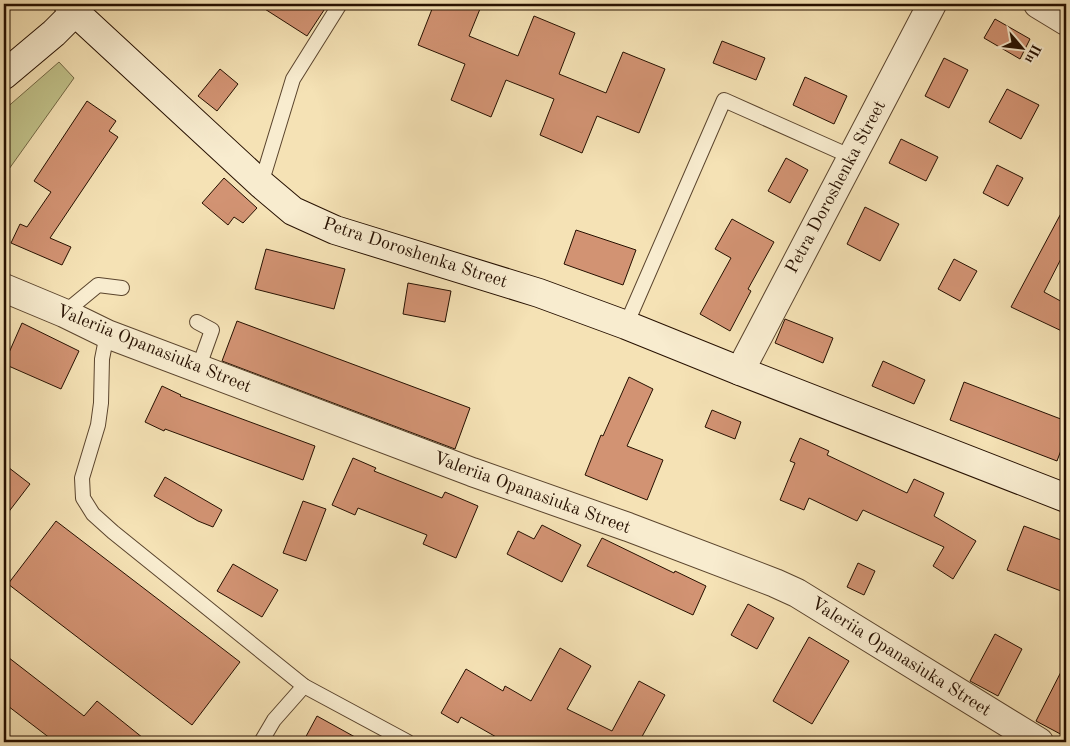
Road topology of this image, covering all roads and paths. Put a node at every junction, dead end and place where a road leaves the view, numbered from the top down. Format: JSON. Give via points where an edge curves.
{"nodes":[{"id":1,"x":340,"y":4,"type":"edge"},
{"id":2,"x":932,"y":4,"type":"edge"},
{"id":3,"x":1038,"y":4,"type":"edge"},
{"id":4,"x":74,"y":7,"type":"edge"},
{"id":5,"x":1066,"y":21,"type":"edge"},
{"id":6,"x":4,"y":75,"type":"edge"},
{"id":7,"x":852,"y":157,"type":"junction"},
{"id":8,"x":261,"y":184,"type":"junction"},
{"id":9,"x":4,"y":288,"type":"edge"},
{"id":10,"x":122,"y":288,"type":"dead end"},
{"id":11,"x":64,"y":314,"type":"junction"},
{"id":12,"x":196,"y":322,"type":"dead end"},
{"id":13,"x":626,"y":325,"type":"junction"},
{"id":14,"x":107,"y":334,"type":"junction"},
{"id":15,"x":198,"y":369,"type":"junction"},
{"id":16,"x":740,"y":371,"type":"junction"},
{"id":17,"x":1066,"y":498,"type":"edge"},
{"id":18,"x":304,"y":686,"type":"junction"},
{"id":19,"x":261,"y":742,"type":"edge"},
{"id":20,"x":408,"y":742,"type":"edge"},
{"id":21,"x":1039,"y":742,"type":"edge"}],
"edges":[{"from":1,"to":8,"type":"lane","via":[[293,79]]},
{"from":2,"to":7,"type":"street","name":"Petra Doroshenka Street"},
{"from":3,"to":5,"type":"street"},
{"from":4,"to":6,"type":"street","via":[[54,33]]},
{"from":4,"to":8,"type":"street","name":"Petra Doroshenka Street"},
{"from":7,"to":13,"type":"lane","via":[[724,100]]},
{"from":7,"to":16,"type":"street","name":"Petra Doroshenka Street"},
{"from":8,"to":13,"type":"street","name":"Petra Doroshenka Street","via":[[293,211],[335,230],[539,293]]},
{"from":9,"to":11,"type":"street","name":"Valeriia Opanasiuka Street"},
{"from":10,"to":11,"type":"lane","via":[[98,285]]},
{"from":11,"to":14,"type":"street","name":"Valeriia Opanasiuka Street"},
{"from":12,"to":15,"type":"lane","via":[[212,330]]},
{"from":13,"to":16,"type":"street","name":"Petra Doroshenka Street"},
{"from":14,"to":15,"type":"street","name":"Valeriia Opanasiuka Street"},
{"from":14,"to":18,"type":"lane","via":[[102,359],[98,425],[82,478],[83,498],[93,514],[113,532]]},
{"from":15,"to":21,"type":"street","name":"Valeriia Opanasiuka Street","via":[[782,586]]},
{"from":16,"to":17,"type":"street","name":"Petra Doroshenka Street"},
{"from":18,"to":19,"type":"lane","via":[[274,720]]},
{"from":18,"to":20,"type":"lane"}]}
